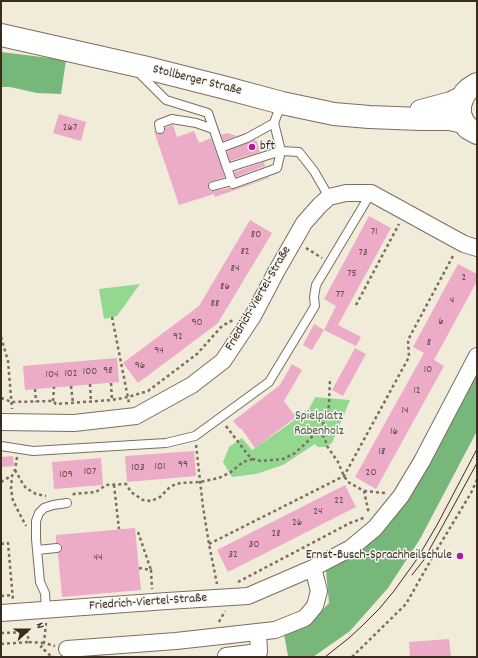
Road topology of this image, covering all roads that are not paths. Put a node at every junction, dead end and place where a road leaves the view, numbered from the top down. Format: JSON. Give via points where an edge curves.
{"nodes":[{"id":1,"x":1,"y":35,"type":"edge"},
{"id":2,"x":130,"y":64,"type":"junction"},
{"id":3,"x":470,"y":90,"type":"edge"},
{"id":4,"x":278,"y":113,"type":"junction"},
{"id":5,"x":395,"y":118,"type":"junction"},
{"id":6,"x":470,"y":128,"type":"edge"},
{"id":7,"x":160,"y":129,"type":"dead end"},
{"id":8,"x":213,"y":129,"type":"junction"},
{"id":9,"x":220,"y":148,"type":"junction"},
{"id":10,"x":281,"y":151,"type":"junction"},
{"id":11,"x":227,"y":168,"type":"junction"},
{"id":12,"x":232,"y":181,"type":"junction"},
{"id":13,"x":213,"y":186,"type":"dead end"},
{"id":14,"x":371,"y":193,"type":"junction"},
{"id":15,"x":330,"y":197,"type":"junction"},
{"id":16,"x":477,"y":248,"type":"edge"},
{"id":17,"x":477,"y":356,"type":"edge"},
{"id":18,"x":7,"y":422,"type":"edge"},
{"id":19,"x":1,"y":446,"type":"edge"},
{"id":20,"x":68,"y":499,"type":"road end"},
{"id":21,"x":57,"y":548,"type":"dead end"},
{"id":22,"x":37,"y":550,"type":"junction"},
{"id":23,"x":313,"y":568,"type":"junction"},
{"id":24,"x":46,"y":610,"type":"junction"},
{"id":25,"x":7,"y":613,"type":"edge"},
{"id":26,"x":258,"y":632,"type":"junction"},
{"id":27,"x":67,"y":649,"type":"dead end"},
{"id":28,"x":226,"y":656,"type":"dead end"}],
"edges":[{"from":1,"to":2,"type":"main road","name":"Stollberger Straße"},
{"from":2,"to":4,"type":"main road","name":"Stollberger Straße","via":[[226,88]]},
{"from":2,"to":8,"type":"lane","via":[[166,100],[208,113]]},
{"from":3,"to":5,"type":"main road","name":"Stollberger Straße","via":[[451,103]]},
{"from":3,"to":6,"type":"main road","via":[[460,105],[460,114]]},
{"from":4,"to":5,"type":"main road","name":"Stollberger Straße"},
{"from":4,"to":9,"type":"lane","via":[[246,138]]},
{"from":4,"to":10,"type":"lane"},
{"from":5,"to":6,"type":"main road","name":"Stollberger Straße","via":[[450,119]]},
{"from":7,"to":8,"type":"lane","via":[[159,124],[172,120],[196,123]]},
{"from":8,"to":9,"type":"lane"},
{"from":9,"to":11,"type":"lane"},
{"from":10,"to":11,"type":"lane"},
{"from":10,"to":12,"type":"lane","via":[[277,168],[233,184]]},
{"from":10,"to":15,"type":"lane","via":[[299,152]]},
{"from":11,"to":12,"type":"lane"},
{"from":12,"to":13,"type":"lane"},
{"from":14,"to":15,"type":"street","via":[[346,193]]},
{"from":14,"to":16,"type":"street","via":[[464,244]]},
{"from":14,"to":19,"type":"lane","via":[[316,285],[315,306],[269,382],[195,436],[166,443],[33,451]]},
{"from":15,"to":18,"type":"street","name":"Friedrich-Viertel-Straße","via":[[304,223],[253,316],[223,361],[192,385],[136,416],[74,423]]},
{"from":17,"to":23,"type":"street","name":"Friedrich-Viertel-Straße","via":[[422,461],[397,500],[375,528],[351,548]]},
{"from":20,"to":22,"type":"lane","via":[[44,508],[39,513],[36,521]]},
{"from":21,"to":22,"type":"lane"},
{"from":22,"to":24,"type":"lane"},
{"from":23,"to":24,"type":"street","name":"Friedrich-Viertel-Straße","via":[[248,596]]},
{"from":23,"to":26,"type":"street","via":[[319,591],[315,606],[305,618],[275,630]]},
{"from":24,"to":25,"type":"street","name":"Friedrich-Viertel-Straße"},
{"from":26,"to":27,"type":"street"},
{"from":26,"to":28,"type":"street","via":[[259,652]]}]}
